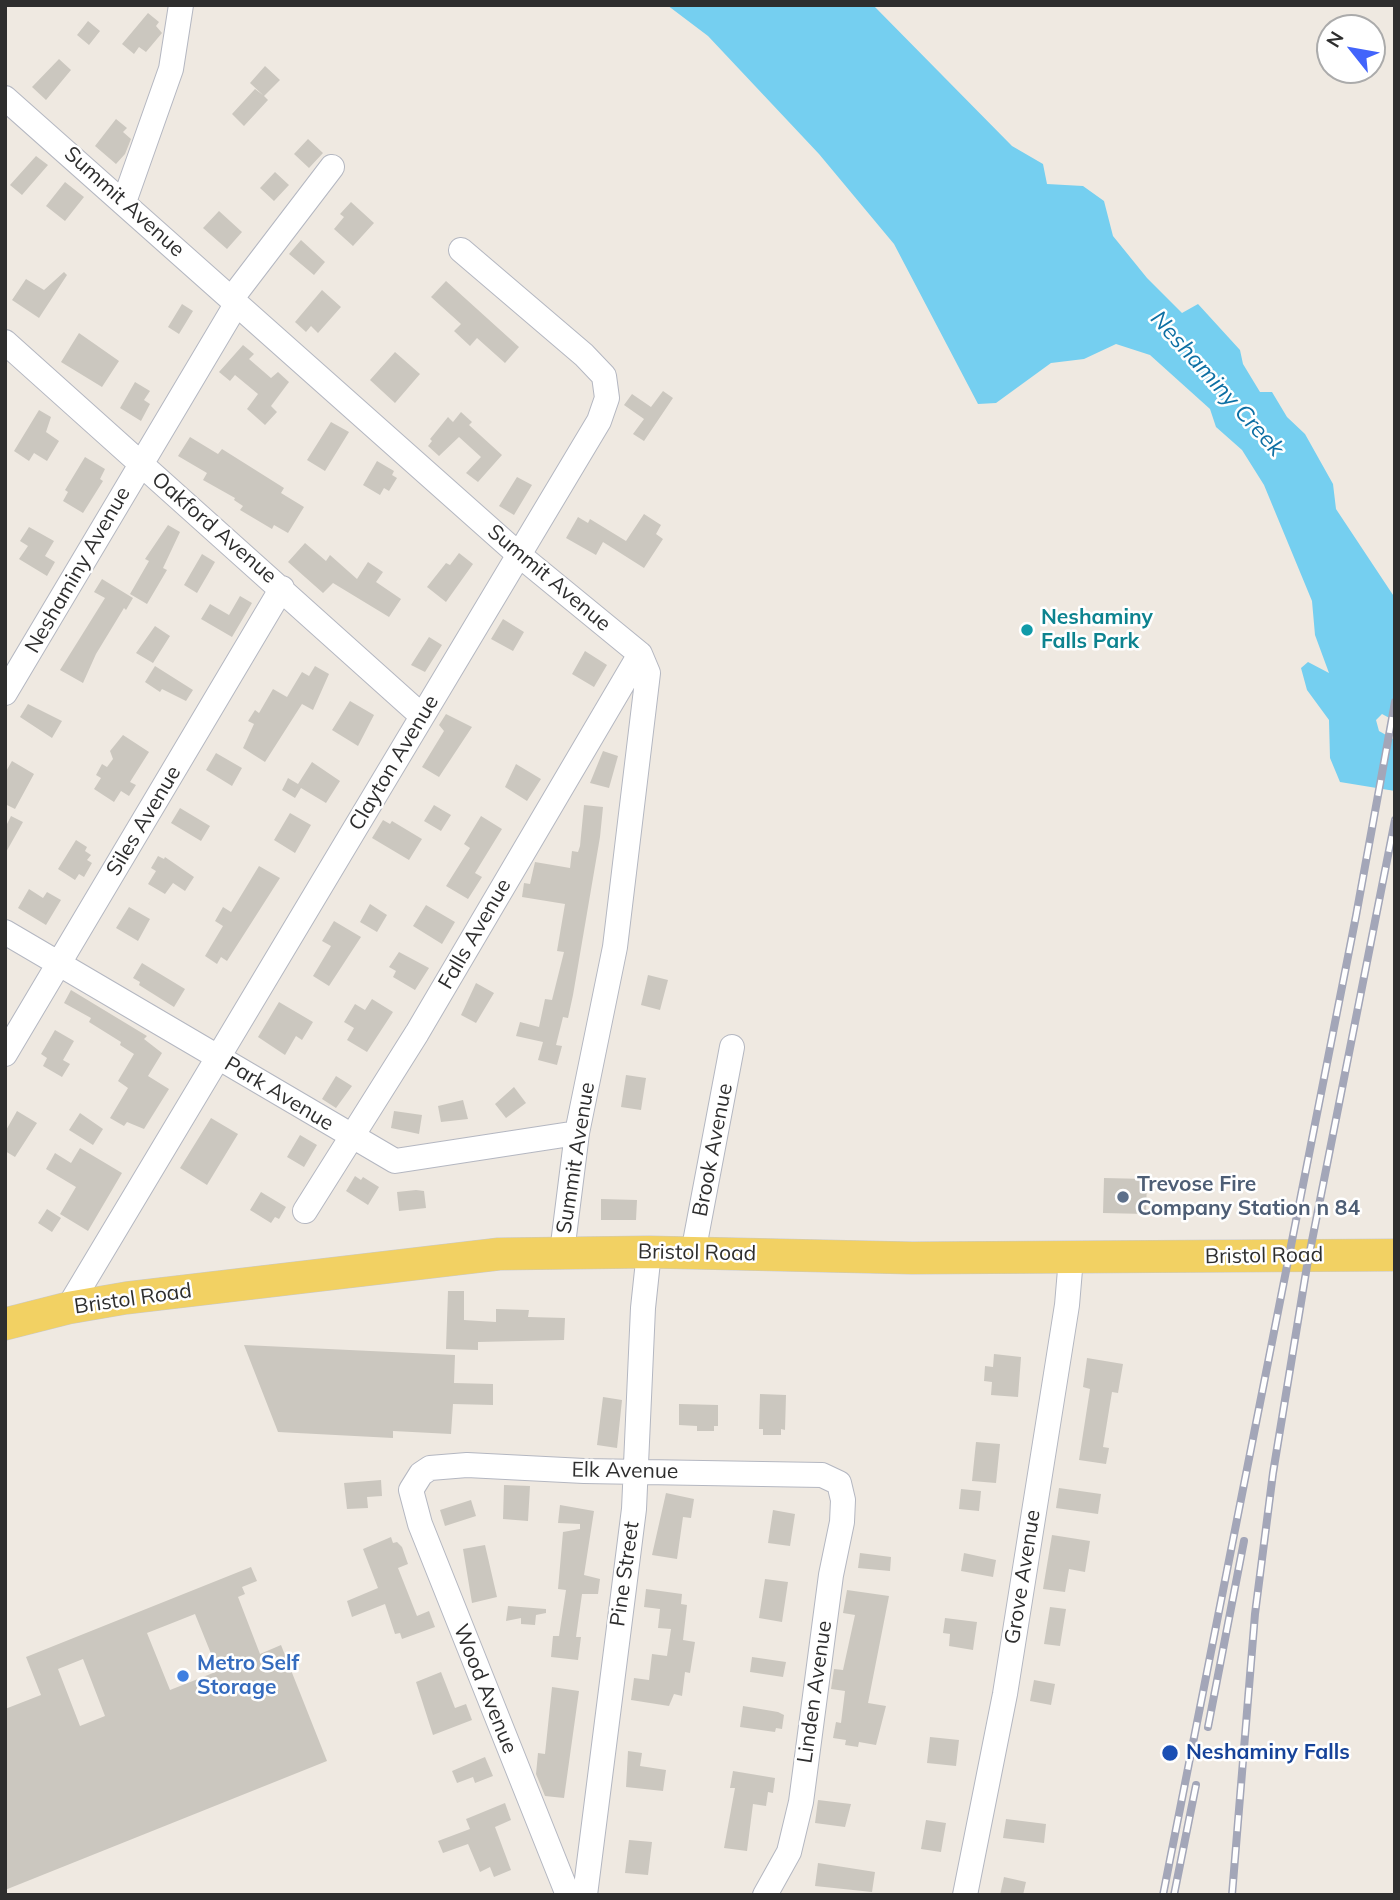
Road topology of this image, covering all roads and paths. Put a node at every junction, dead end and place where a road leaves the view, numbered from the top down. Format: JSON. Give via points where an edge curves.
{"nodes":[{"id":1,"x":181,"y":5,"type":"edge"},
{"id":2,"x":5,"y":97,"type":"edge"},
{"id":3,"x":332,"y":167,"type":"dead end"},
{"id":4,"x":124,"y":202,"type":"junction"},
{"id":5,"x":461,"y":250,"type":"dead end"},
{"id":6,"x":235,"y":301,"type":"junction"},
{"id":7,"x":5,"y":342,"type":"edge"},
{"id":8,"x":140,"y":463,"type":"junction"},
{"id":9,"x":518,"y":554,"type":"junction"},
{"id":10,"x":282,"y":588,"type":"junction"},
{"id":11,"x":640,"y":654,"type":"junction"},
{"id":12,"x":5,"y":693,"type":"edge"},
{"id":13,"x":422,"y":716,"type":"junction"},
{"id":14,"x":5,"y":932,"type":"edge"},
{"id":15,"x":59,"y":964,"type":"junction"},
{"id":16,"x":732,"y":1047,"type":"dead end"},
{"id":17,"x":5,"y":1054,"type":"edge"},
{"id":18,"x":217,"y":1058,"type":"junction"},
{"id":19,"x":577,"y":1133,"type":"junction"},
{"id":20,"x":353,"y":1138,"type":"junction"},
{"id":21,"x":305,"y":1211,"type":"dead end"},
{"id":22,"x":562,"y":1252,"type":"junction"},
{"id":23,"x":649,"y":1252,"type":"junction"},
{"id":24,"x":693,"y":1253,"type":"junction"},
{"id":25,"x":1395,"y":1255,"type":"edge"},
{"id":26,"x":1071,"y":1258,"type":"junction"},
{"id":27,"x":68,"y":1308,"type":"junction"},
{"id":28,"x":5,"y":1324,"type":"edge"},
{"id":29,"x":637,"y":1471,"type":"junction"},
{"id":30,"x":415,"y":1482,"type":"joint"},
{"id":31,"x":839,"y":1483,"type":"joint"},
{"id":32,"x":568,"y":1895,"type":"edge"},
{"id":33,"x":585,"y":1895,"type":"edge"},
{"id":34,"x":765,"y":1895,"type":"edge"},
{"id":35,"x":965,"y":1895,"type":"edge"}],
"edges":[{"from":1,"to":4,"type":"street","via":[[170,69]]},
{"from":2,"to":4,"type":"street","name":"Summit Avenue"},
{"from":3,"to":6,"type":"street","name":"Neshaminy Avenue"},
{"from":4,"to":6,"type":"street","name":"Summit Avenue"},
{"from":5,"to":9,"type":"street","name":"Clayton Avenue","via":[[604,376],[607,398],[599,421]]},
{"from":6,"to":8,"type":"street","name":"Neshaminy Avenue"},
{"from":6,"to":9,"type":"street","name":"Summit Avenue"},
{"from":7,"to":8,"type":"street","name":"Oakford Avenue"},
{"from":8,"to":10,"type":"street","name":"Oakford Avenue"},
{"from":8,"to":12,"type":"street","name":"Neshaminy Avenue"},
{"from":9,"to":11,"type":"street","name":"Summit Avenue"},
{"from":9,"to":13,"type":"street","name":"Clayton Avenue"},
{"from":10,"to":13,"type":"street","name":"Oakford Avenue"},
{"from":10,"to":15,"type":"street","name":"Siles Avenue"},
{"from":11,"to":19,"type":"street","name":"Summit Avenue","via":[[648,673],[615,947]]},
{"from":11,"to":20,"type":"street","name":"Falls Avenue"},
{"from":13,"to":18,"type":"street","name":"Clayton Avenue"},
{"from":14,"to":15,"type":"street","name":"Park Avenue"},
{"from":15,"to":17,"type":"street","name":"Siles Avenue"},
{"from":15,"to":18,"type":"street","name":"Park Avenue"},
{"from":16,"to":24,"type":"street","name":"Brook Avenue"},
{"from":18,"to":20,"type":"street","name":"Park Avenue"},
{"from":18,"to":27,"type":"street","name":"Clayton Avenue"},
{"from":19,"to":20,"type":"street","name":"Park Avenue","via":[[395,1161]]},
{"from":19,"to":22,"type":"street","name":"Summit Avenue"},
{"from":20,"to":21,"type":"street","name":"Falls Avenue"},
{"from":22,"to":23,"type":"main road","name":"Bristol Road"},
{"from":22,"to":27,"type":"main road","name":"Bristol Road","via":[[447,1258]]},
{"from":23,"to":24,"type":"main road","name":"Bristol Road"},
{"from":23,"to":29,"type":"street","name":"Pine Street"},
{"from":24,"to":26,"type":"main road","name":"Bristol Road"},
{"from":25,"to":26,"type":"main road","name":"Bristol Road"},
{"from":26,"to":35,"type":"street","name":"Grove Avenue","via":[[1005,1694]]},
{"from":27,"to":28,"type":"main road","name":"Bristol Road"},
{"from":29,"to":30,"type":"street","name":"Elk Avenue","via":[[448,1465],[430,1468]]},
{"from":29,"to":31,"type":"street","name":"Elk Avenue","via":[[822,1475]]},
{"from":29,"to":33,"type":"street","name":"Pine Street"},
{"from":30,"to":32,"type":"street","name":"Wood Avenue","via":[[412,1497],[419,1524]]},
{"from":31,"to":34,"type":"street","name":"Linden Avenue","via":[[842,1522],[798,1814],[789,1852]]}]}
